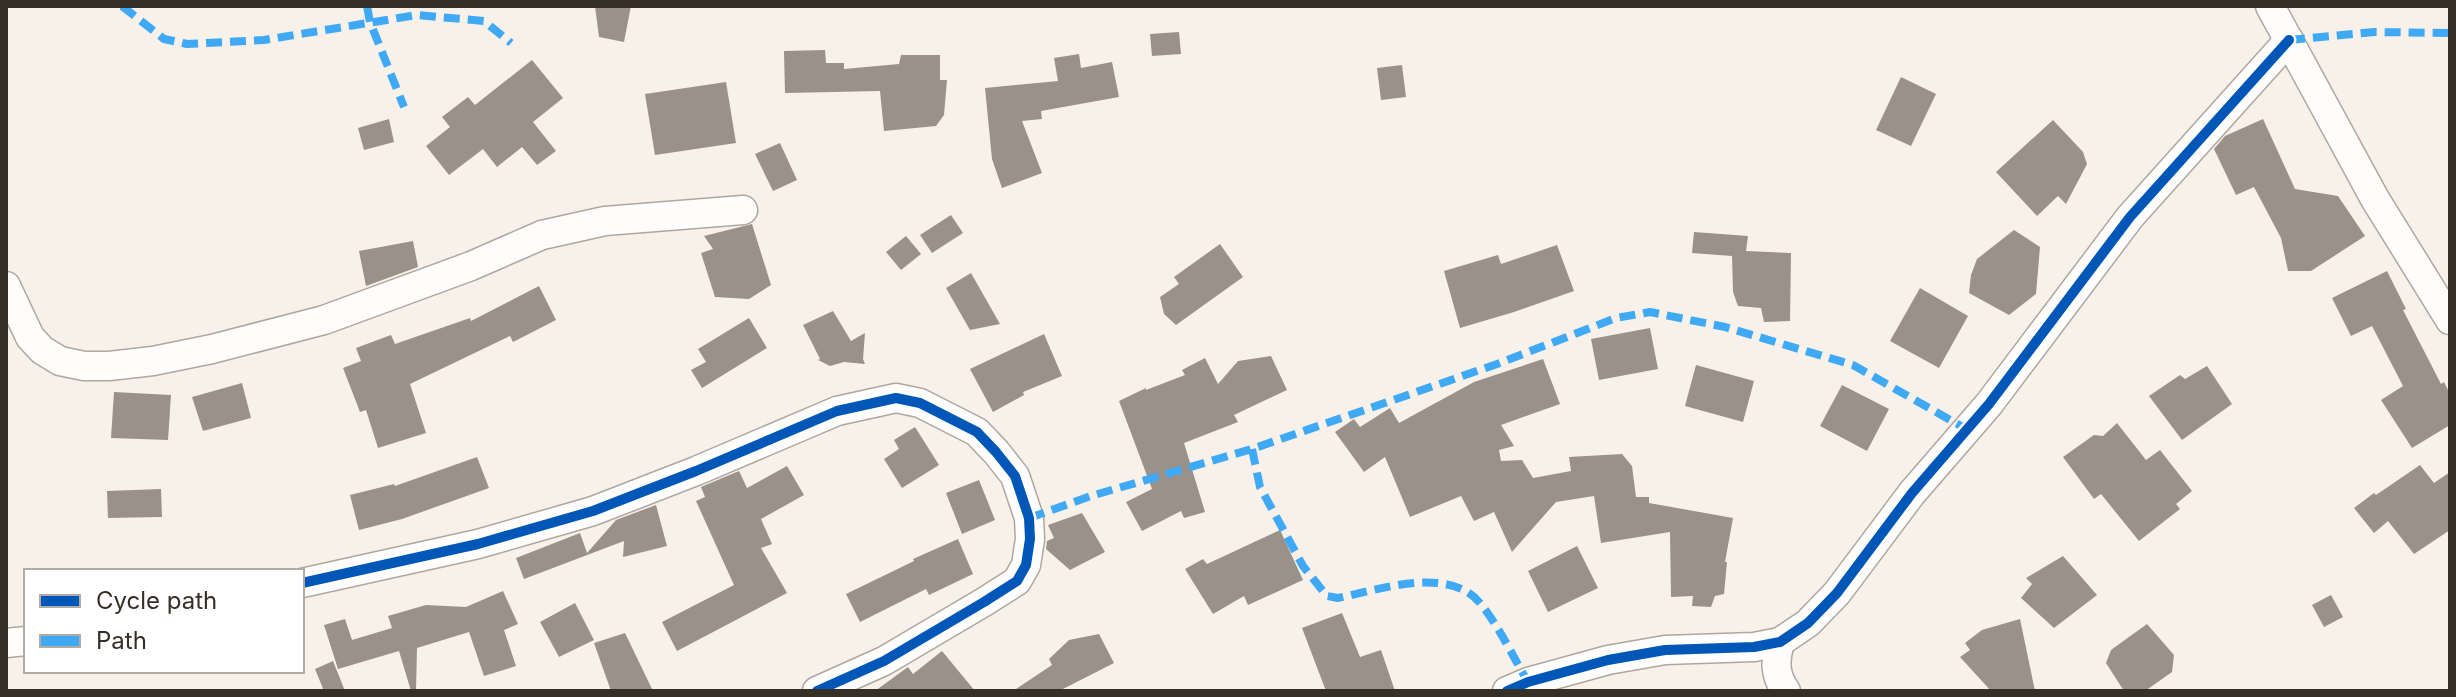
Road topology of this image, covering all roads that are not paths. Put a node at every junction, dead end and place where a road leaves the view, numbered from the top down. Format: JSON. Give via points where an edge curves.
{"nodes":[{"id":1,"x":2270,"y":6,"type":"edge"},
{"id":2,"x":2289,"y":40,"type":"junction"},
{"id":3,"x":743,"y":210,"type":"dead end"},
{"id":4,"x":6,"y":286,"type":"edge"},
{"id":5,"x":2450,"y":320,"type":"edge"},
{"id":6,"x":304,"y":583,"type":"edge"},
{"id":7,"x":1780,"y":642,"type":"junction"},
{"id":8,"x":817,"y":691,"type":"edge"},
{"id":9,"x":1507,"y":691,"type":"edge"},
{"id":10,"x":1786,"y":691,"type":"edge"}],
"edges":[{"from":1,"to":2,"type":"street"},
{"from":2,"to":5,"type":"street","via":[[2375,199]]},
{"from":2,"to":7,"type":"street","via":[[2130,217],[1831,600]]},
{"from":3,"to":4,"type":"street","via":[[605,221],[542,235],[324,320],[182,355],[109,366],[60,361],[42,350],[30,337]]},
{"from":6,"to":8,"type":"street","via":[[478,544],[593,511],[837,411],[896,398],[920,403],[977,432],[1015,476],[1029,518],[1026,565],[1017,581],[984,602],[884,661]]},
{"from":7,"to":9,"type":"street","via":[[1665,650],[1569,670]]},
{"from":7,"to":10,"type":"street","via":[[1777,671]]}]}
